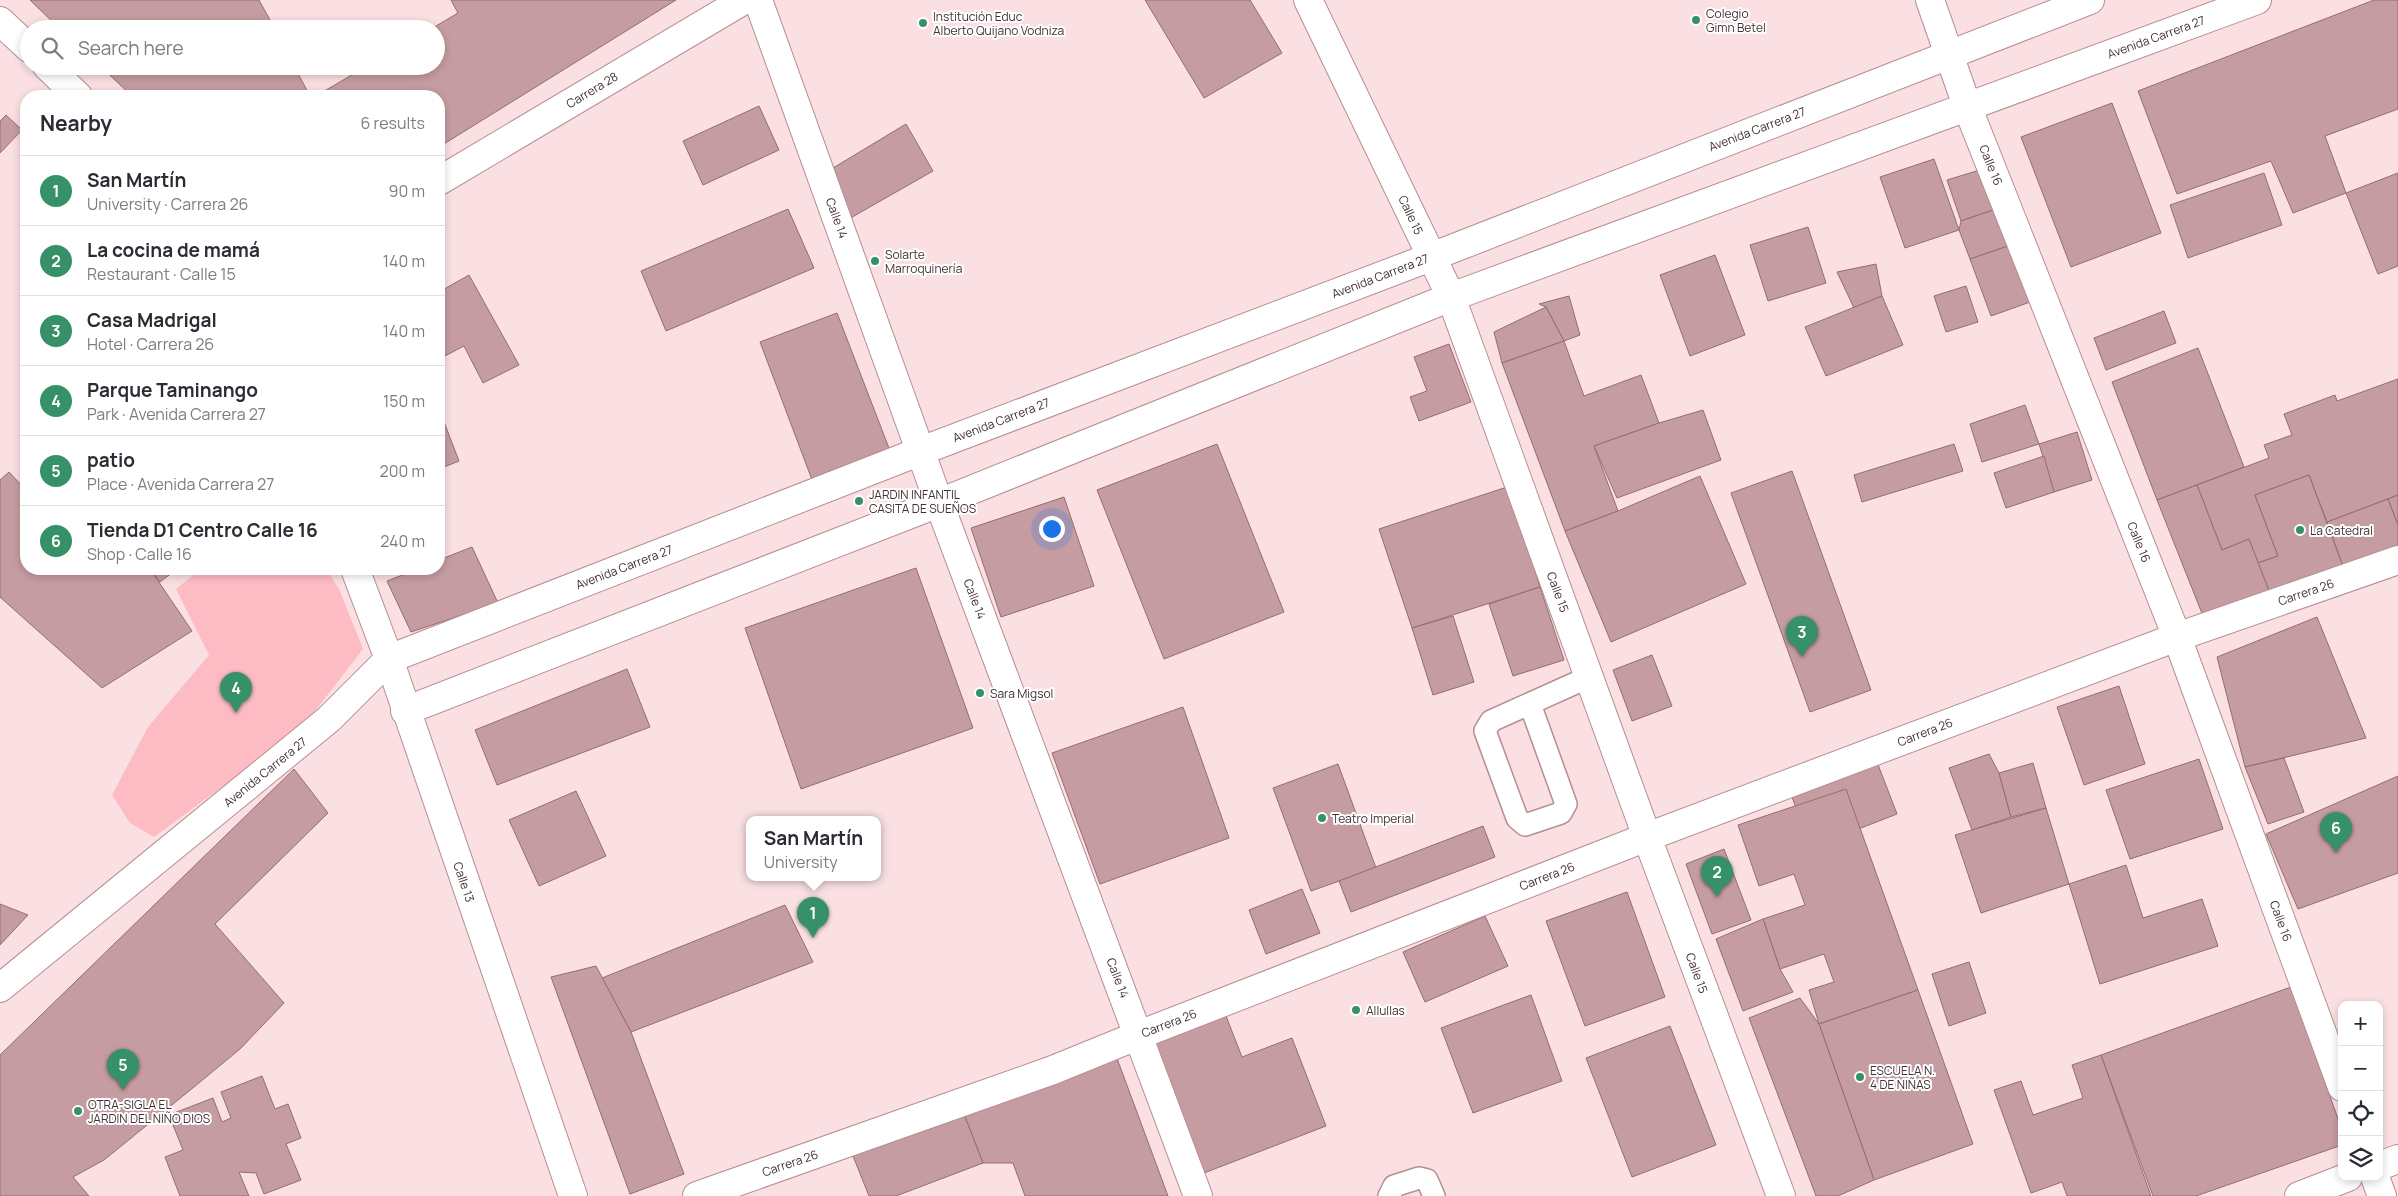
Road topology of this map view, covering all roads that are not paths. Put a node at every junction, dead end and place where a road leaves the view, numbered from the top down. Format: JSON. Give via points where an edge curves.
{"nodes":[{"id":1,"x":744,"y":0,"type":"edge"},
{"id":2,"x":758,"y":0,"type":"edge"},
{"id":3,"x":1308,"y":0,"type":"edge"},
{"id":4,"x":1930,"y":0,"type":"edge"},
{"id":5,"x":2090,"y":0,"type":"edge"},
{"id":6,"x":2257,"y":0,"type":"edge"},
{"id":7,"x":0,"y":21,"type":"edge"},
{"id":8,"x":20,"y":40,"type":"edge"},
{"id":9,"x":1950,"y":53,"type":"junction"},
{"id":10,"x":56,"y":75,"type":"edge"},
{"id":11,"x":72,"y":90,"type":"edge"},
{"id":12,"x":1967,"y":106,"type":"junction"},
{"id":13,"x":445,"y":177,"type":"edge"},
{"id":14,"x":1431,"y":257,"type":"junction"},
{"id":15,"x":1451,"y":297,"type":"junction"},
{"id":16,"x":921,"y":451,"type":"junction"},
{"id":17,"x":939,"y":503,"type":"junction"},
{"id":18,"x":2398,"y":560,"type":"edge"},
{"id":19,"x":357,"y":575,"type":"edge"},
{"id":20,"x":2176,"y":637,"type":"junction"},
{"id":21,"x":389,"y":659,"type":"junction"},
{"id":22,"x":1589,"y":678,"type":"junction"},
{"id":23,"x":1530,"y":704,"type":"junction"},
{"id":24,"x":405,"y":712,"type":"junction"},
{"id":25,"x":1647,"y":837,"type":"junction"},
{"id":26,"x":0,"y":988,"type":"edge"},
{"id":27,"x":1139,"y":1035,"type":"junction"},
{"id":28,"x":2338,"y":1076,"type":"edge"},
{"id":29,"x":2398,"y":1159,"type":"edge"},
{"id":30,"x":2383,"y":1165,"type":"edge"},
{"id":31,"x":2338,"y":1181,"type":"edge"},
{"id":32,"x":2376,"y":1181,"type":"edge"},
{"id":33,"x":573,"y":1196,"type":"edge"},
{"id":34,"x":697,"y":1196,"type":"edge"},
{"id":35,"x":1198,"y":1196,"type":"edge"},
{"id":36,"x":1389,"y":1196,"type":"edge"},
{"id":37,"x":1434,"y":1196,"type":"edge"},
{"id":38,"x":1781,"y":1196,"type":"edge"},
{"id":39,"x":2299,"y":1196,"type":"edge"},
{"id":40,"x":2382,"y":1196,"type":"edge"}],
"edges":[{"from":1,"to":13,"type":"street","name":"Carrera 28"},
{"from":2,"to":16,"type":"street","name":"Calle 14"},
{"from":3,"to":14,"type":"street","name":"Calle 15"},
{"from":4,"to":9,"type":"street","name":"Calle 16"},
{"from":5,"to":9,"type":"street","name":"Avenida Carrera 27"},
{"from":6,"to":12,"type":"street","name":"Avenida Carrera 27"},
{"from":7,"to":8,"type":"street"},
{"from":9,"to":12,"type":"street","name":"Calle 16"},
{"from":9,"to":14,"type":"street","name":"Avenida Carrera 27"},
{"from":10,"to":11,"type":"street"},
{"from":12,"to":15,"type":"street","name":"Avenida Carrera 27"},
{"from":12,"to":20,"type":"street","name":"Calle 16"},
{"from":14,"to":15,"type":"street","name":"Calle 15"},
{"from":14,"to":16,"type":"street","name":"Avenida Carrera 27"},
{"from":15,"to":17,"type":"street","name":"Avenida Carrera 27"},
{"from":15,"to":22,"type":"street","name":"Calle 15"},
{"from":16,"to":17,"type":"street","name":"Calle 14"},
{"from":16,"to":21,"type":"street","name":"Avenida Carrera 27"},
{"from":17,"to":24,"type":"street","name":"Avenida Carrera 27"},
{"from":17,"to":27,"type":"street","name":"Calle 14"},
{"from":18,"to":20,"type":"street","name":"Carrera 26"},
{"from":19,"to":21,"type":"street","name":"Calle 13"},
{"from":20,"to":25,"type":"street","name":"Carrera 26"},
{"from":20,"to":28,"type":"street","name":"Calle 16"},
{"from":21,"to":24,"type":"street","name":"Calle 13"},
{"from":21,"to":26,"type":"street","name":"Avenida Carrera 27","via":[[329,719]]},
{"from":22,"to":23,"type":"lane"},
{"from":22,"to":25,"type":"street","name":"Calle 15"},
{"from":23,"to":23,"type":"lane","via":[[1491,721],[1485,731],[1517,818],[1525,825],[1561,813],[1566,804]]},
{"from":24,"to":33,"type":"street","name":"Calle 13"},
{"from":25,"to":27,"type":"street","name":"Carrera 26"},
{"from":25,"to":38,"type":"street","name":"Calle 15"},
{"from":27,"to":34,"type":"street","name":"Carrera 26","via":[[1053,1070]]},
{"from":27,"to":35,"type":"street","name":"Calle 14"},
{"from":29,"to":30,"type":"street"},
{"from":31,"to":39,"type":"street"},
{"from":32,"to":40,"type":"street"},
{"from":36,"to":37,"type":"lane","via":[[1394,1186],[1419,1178],[1427,1180]]}]}
